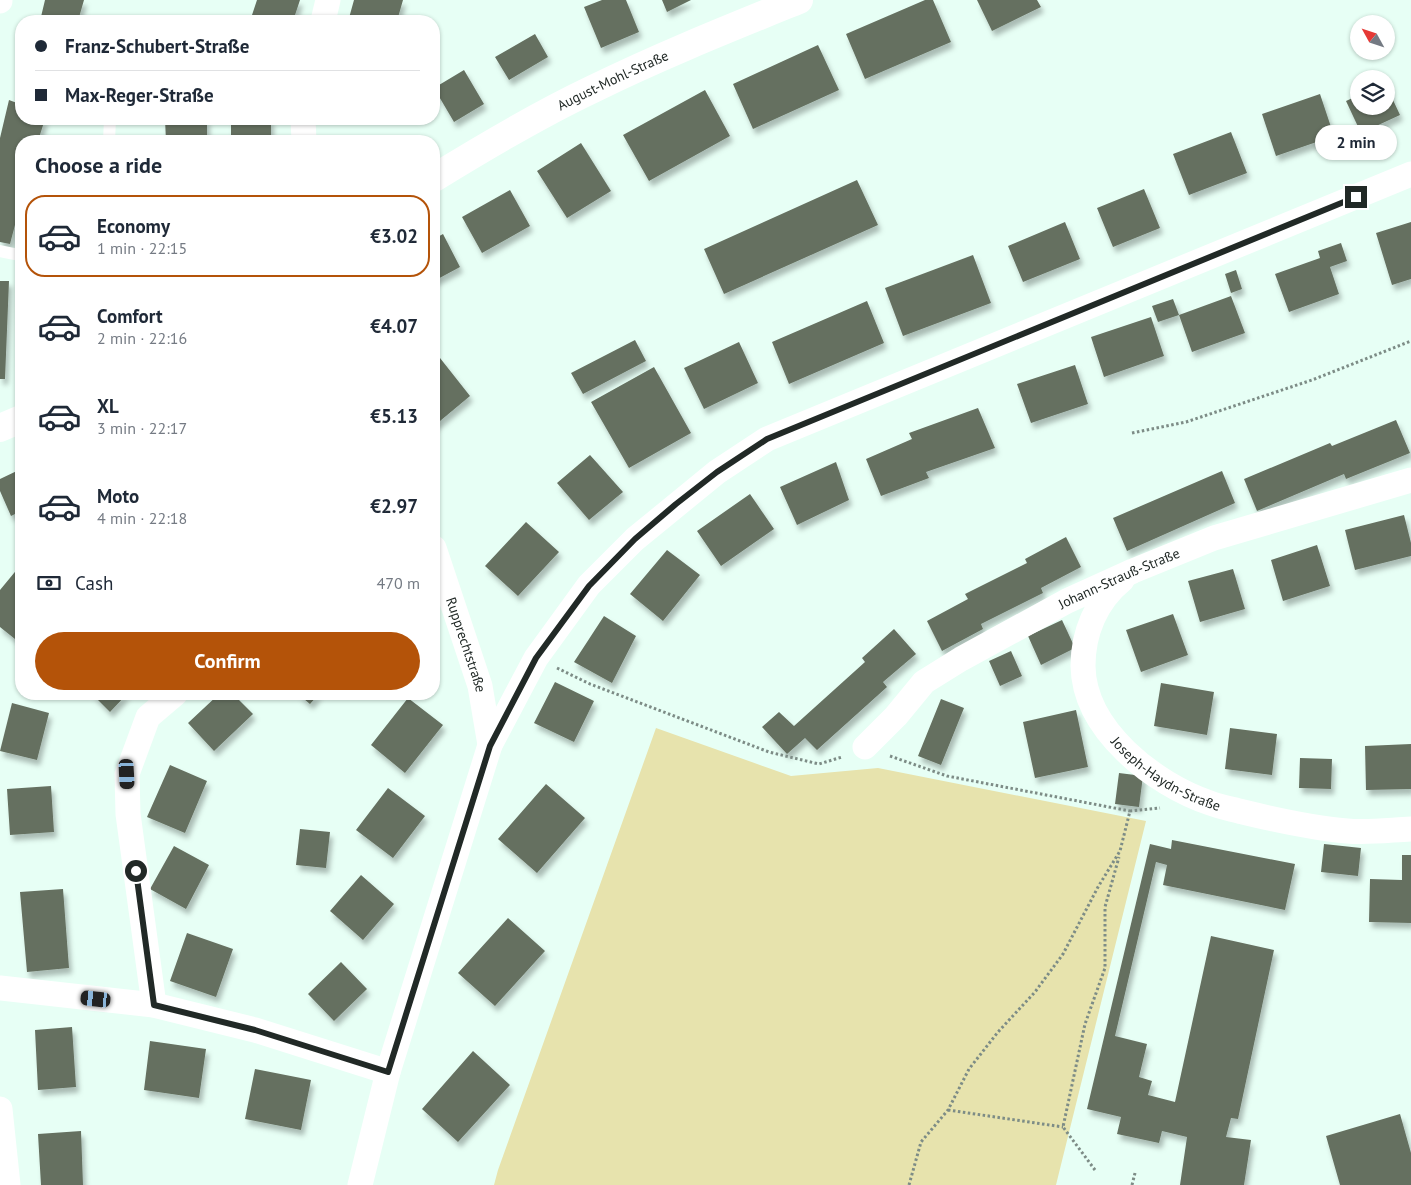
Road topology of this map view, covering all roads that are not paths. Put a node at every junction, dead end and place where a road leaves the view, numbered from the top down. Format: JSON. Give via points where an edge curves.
{"nodes":[{"id":1,"x":328,"y":0,"type":"edge"},
{"id":2,"x":799,"y":0,"type":"edge"},
{"id":3,"x":324,"y":15,"type":"edge"},
{"id":4,"x":440,"y":174,"type":"edge"},
{"id":5,"x":1411,"y":174,"type":"edge"},
{"id":6,"x":0,"y":251,"type":"edge"},
{"id":7,"x":15,"y":254,"type":"edge"},
{"id":8,"x":15,"y":422,"type":"edge"},
{"id":9,"x":0,"y":428,"type":"edge"},
{"id":10,"x":1411,"y":480,"type":"edge"},
{"id":11,"x":440,"y":569,"type":"edge"},
{"id":12,"x":1133,"y":571,"type":"junction"},
{"id":13,"x":168,"y":700,"type":"edge"},
{"id":14,"x":490,"y":746,"type":"junction"},
{"id":15,"x":865,"y":747,"type":"road end"},
{"id":16,"x":1411,"y":829,"type":"edge"},
{"id":17,"x":0,"y":988,"type":"edge"},
{"id":18,"x":154,"y":1005,"type":"junction"},
{"id":19,"x":388,"y":1072,"type":"junction"},
{"id":20,"x":0,"y":1109,"type":"edge"},
{"id":21,"x":8,"y":1185,"type":"edge"},
{"id":22,"x":360,"y":1185,"type":"edge"}],
"edges":[{"from":1,"to":3,"type":"street"},
{"from":2,"to":4,"type":"main road","name":"August-Mohl-Straße","via":[[594,88]]},
{"from":5,"to":14,"type":"street","via":[[767,439],[676,504],[635,539],[589,586],[536,658]]},
{"from":6,"to":7,"type":"lane"},
{"from":8,"to":9,"type":"main road"},
{"from":10,"to":12,"type":"street","name":"Johann-Strauß-Straße","via":[[1214,538]]},
{"from":11,"to":14,"type":"street","name":"Rupprechtstraße","via":[[480,686]]},
{"from":12,"to":15,"type":"street","name":"Johann-Strauß-Straße","via":[[1067,601],[924,682]]},
{"from":12,"to":16,"type":"street","name":"Joseph-Haydn-Straße","via":[[1103,598],[1086,635],[1083,658],[1088,699],[1105,729],[1123,749],[1170,784],[1210,804],[1348,832]]},
{"from":13,"to":18,"type":"street","via":[[148,717],[127,774],[128,814]]},
{"from":14,"to":19,"type":"street"},
{"from":17,"to":18,"type":"street"},
{"from":18,"to":19,"type":"street","via":[[255,1030]]},
{"from":19,"to":22,"type":"street"},
{"from":20,"to":21,"type":"street"}]}
